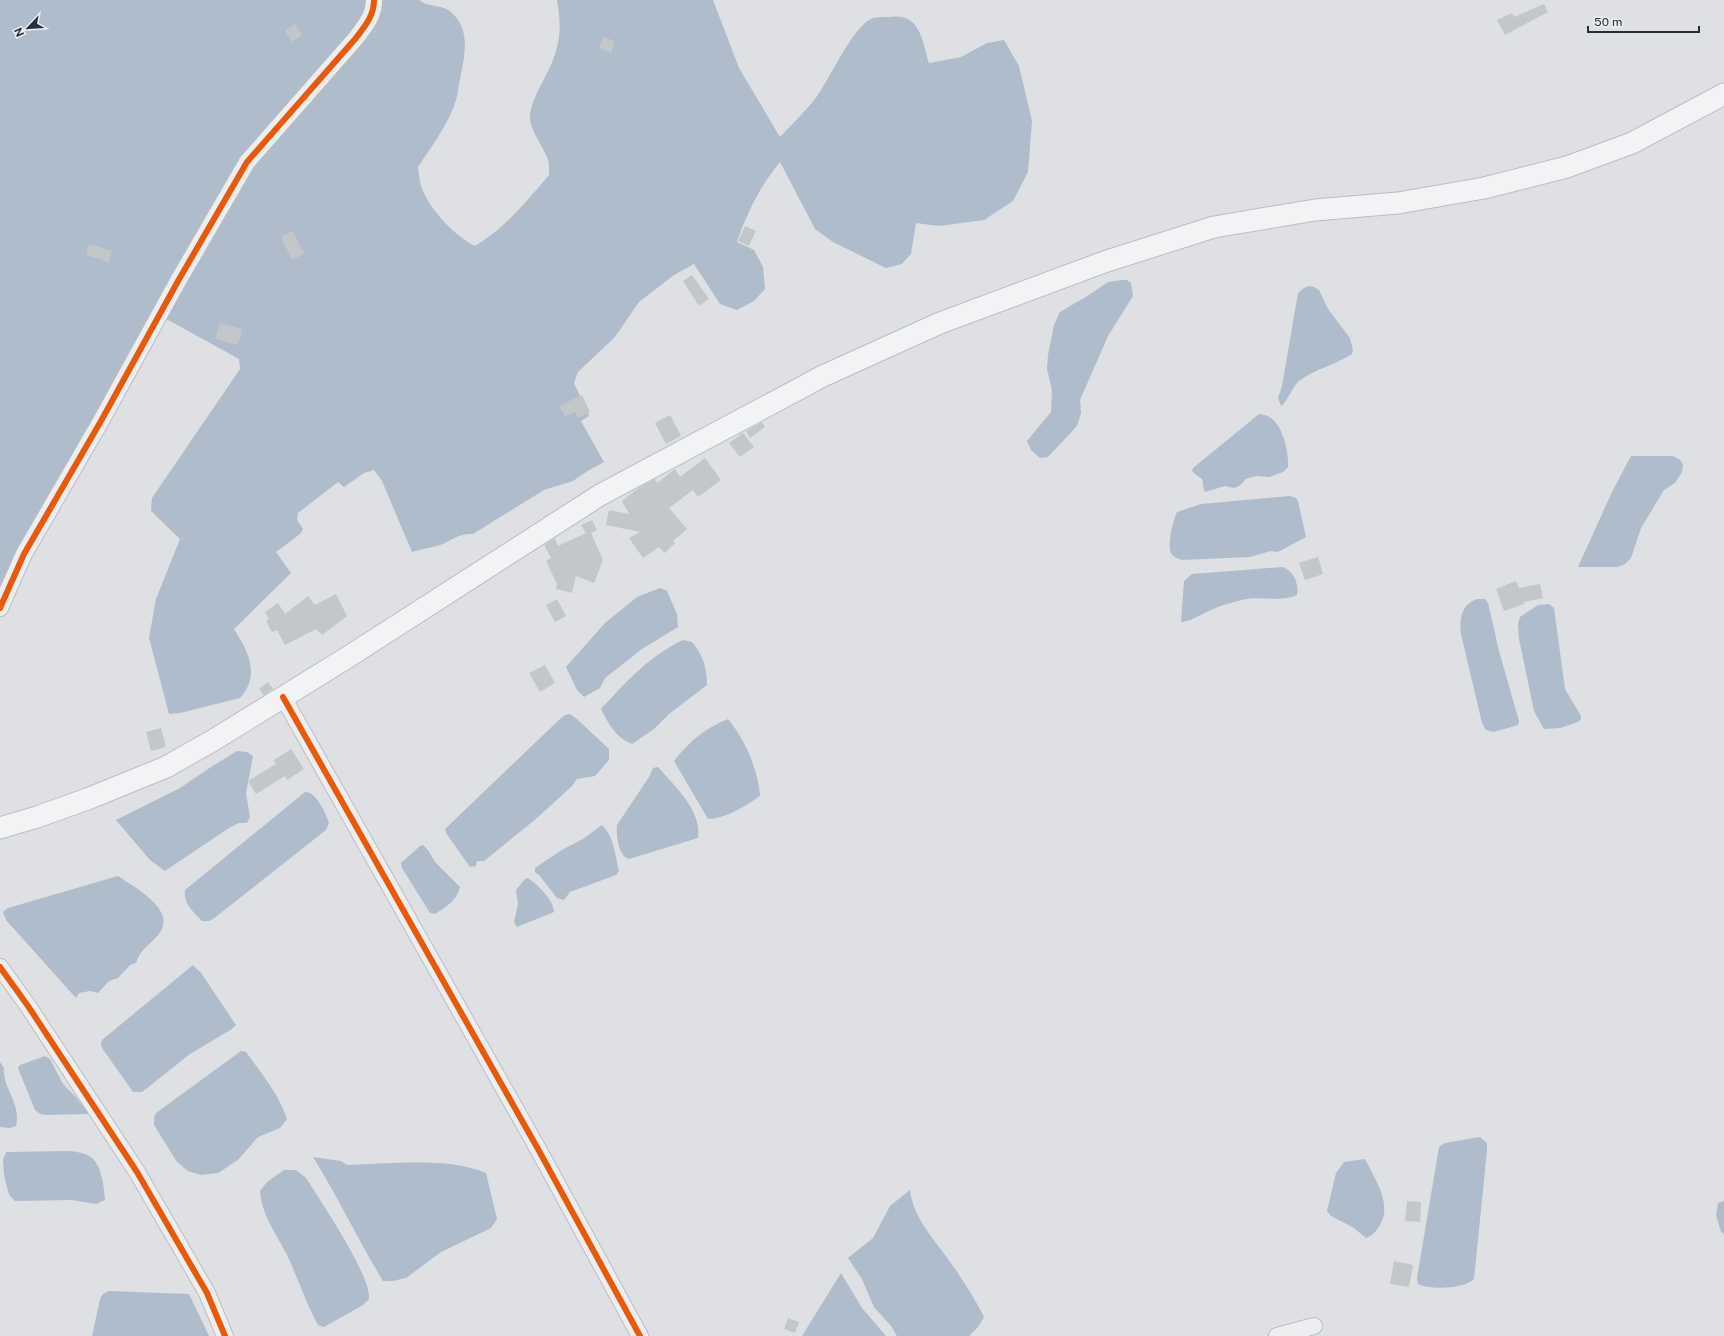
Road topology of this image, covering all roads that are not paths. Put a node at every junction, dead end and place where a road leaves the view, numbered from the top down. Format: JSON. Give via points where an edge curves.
{"nodes":[{"id":1,"x":374,"y":0,"type":"edge"},
{"id":2,"x":1724,"y":94,"type":"edge"},
{"id":3,"x":0,"y":608,"type":"edge"},
{"id":4,"x":283,"y":697,"type":"junction"},
{"id":5,"x":0,"y":828,"type":"edge"},
{"id":6,"x":0,"y":967,"type":"edge"},
{"id":7,"x":1314,"y":1326,"type":"dead end"},
{"id":8,"x":225,"y":1336,"type":"edge"},
{"id":9,"x":640,"y":1336,"type":"edge"},
{"id":10,"x":1277,"y":1336,"type":"edge"}],
"edges":[{"from":1,"to":3,"type":"street","via":[[372,15],[356,38],[247,162],[24,554]]},
{"from":2,"to":4,"type":"main road","via":[[1632,143],[1567,167],[1484,188],[1398,203],[1315,210],[1214,227],[1107,261],[940,323],[823,376],[600,495]]},
{"from":4,"to":5,"type":"main road","via":[[166,766],[84,800]]},
{"from":4,"to":9,"type":"street","via":[[534,1142]]},
{"from":6,"to":8,"type":"street","via":[[138,1172],[207,1293]]},
{"from":7,"to":10,"type":"street"}]}
